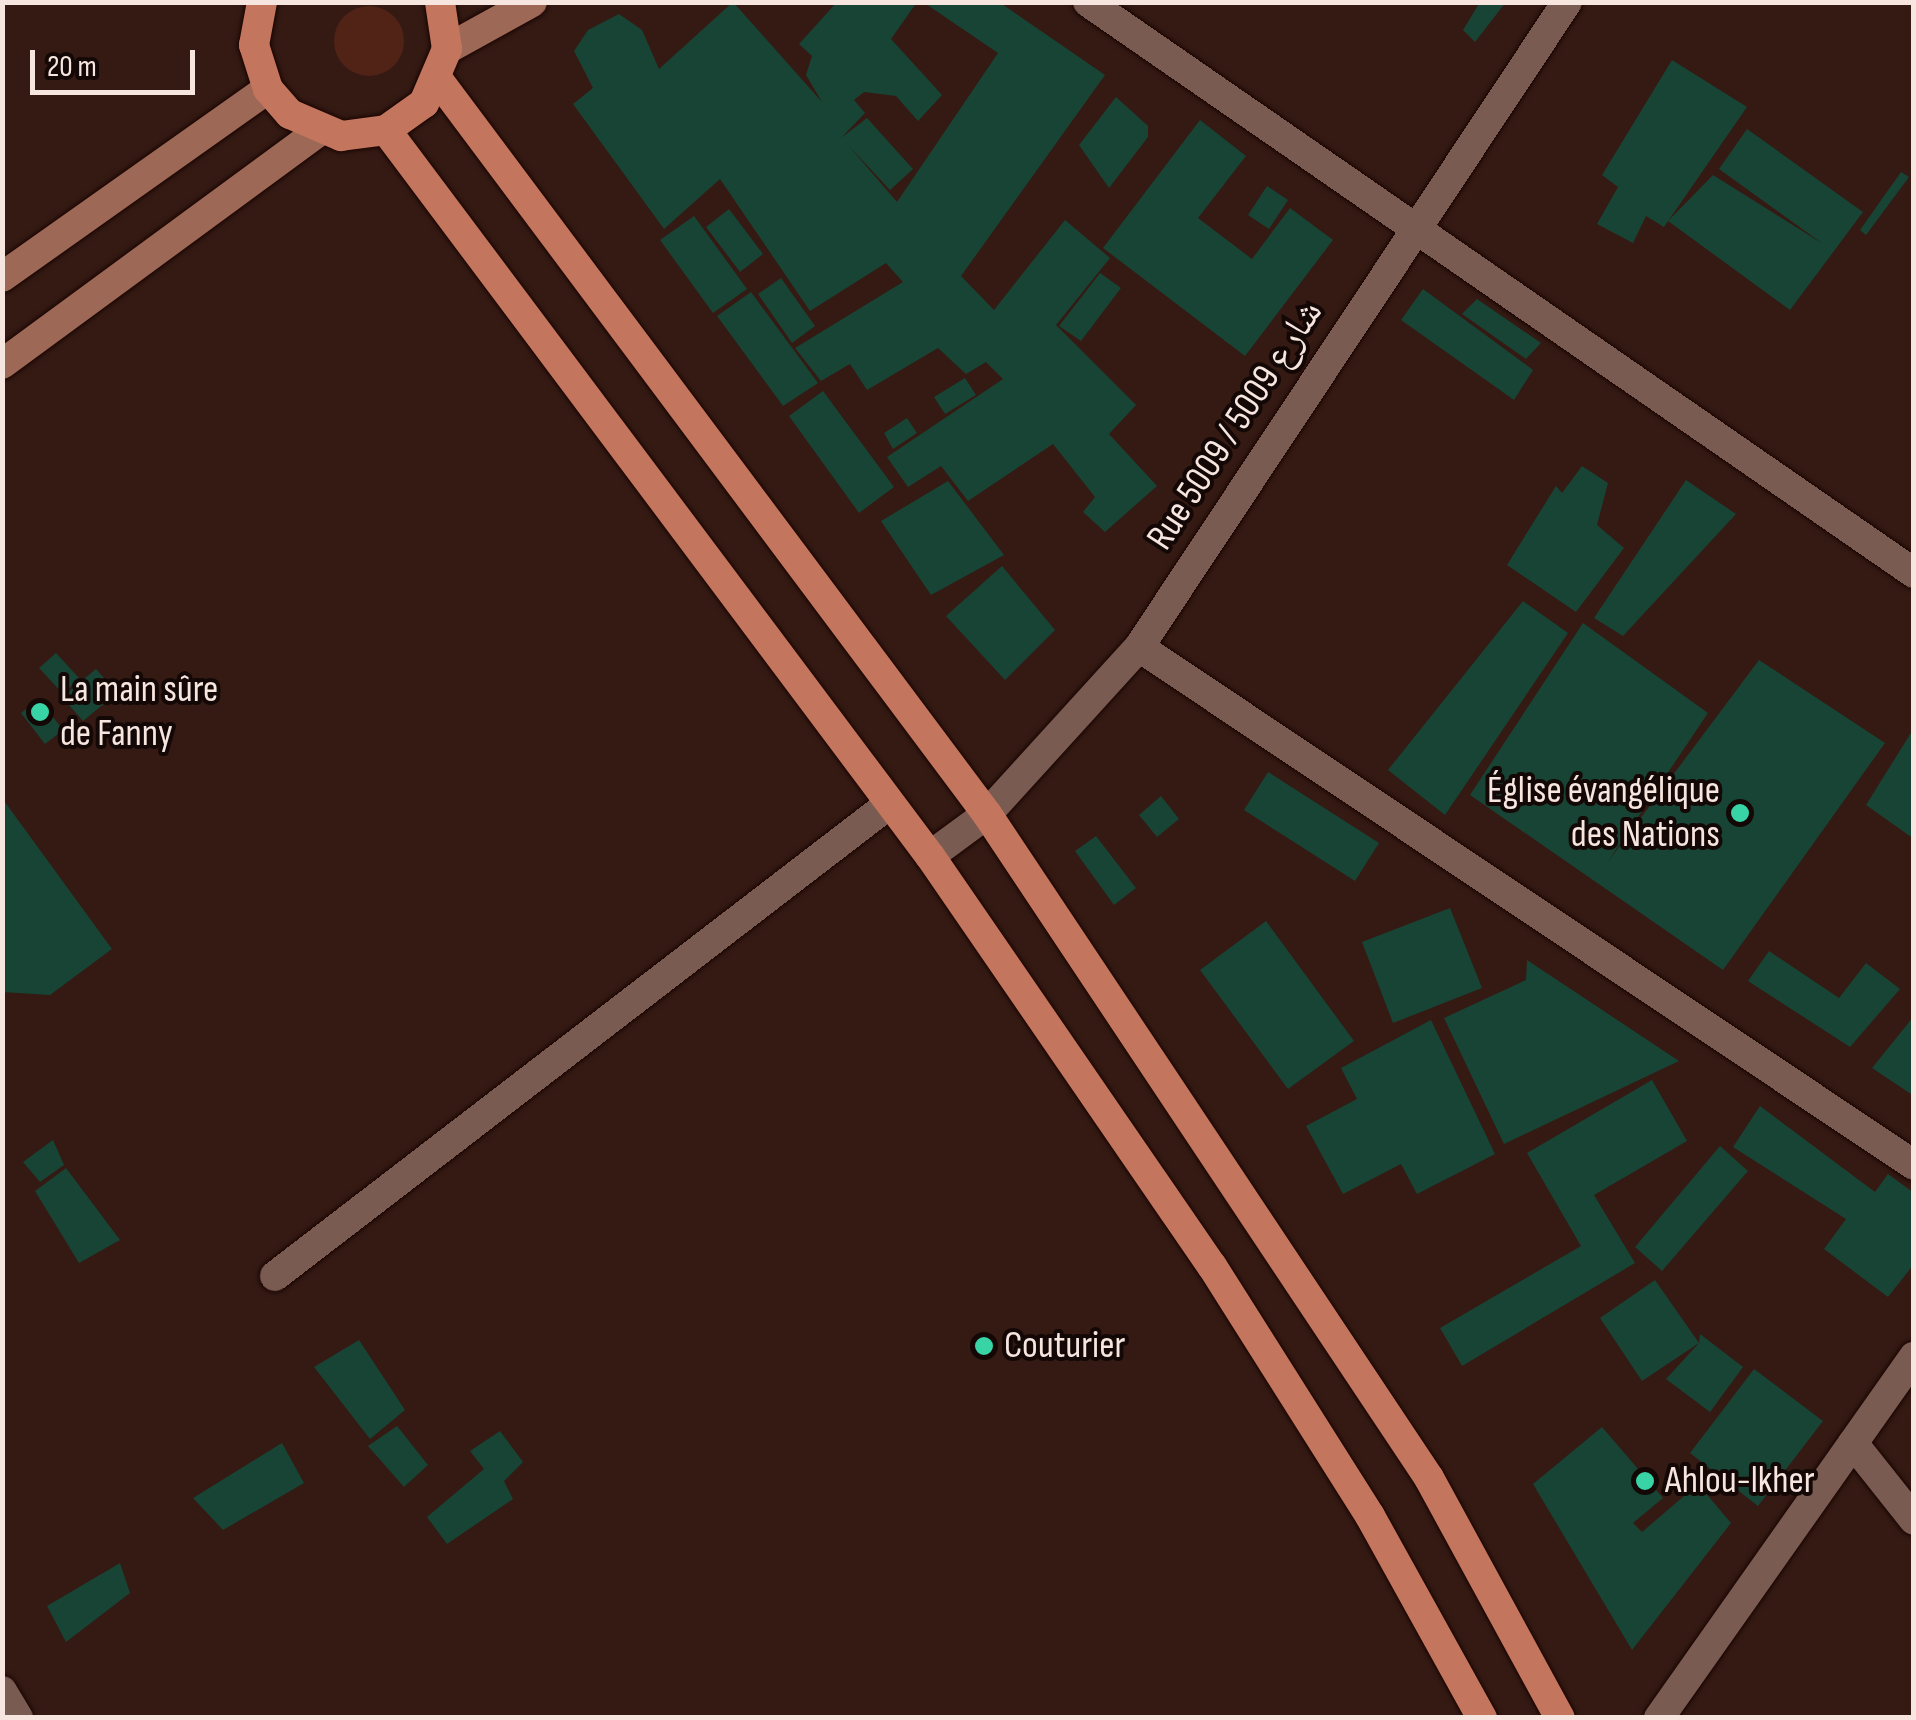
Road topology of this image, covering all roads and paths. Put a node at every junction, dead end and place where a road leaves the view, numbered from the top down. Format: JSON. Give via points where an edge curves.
{"nodes":[{"id":1,"x":262,"y":2,"type":"edge"},
{"id":2,"x":440,"y":2,"type":"edge"},
{"id":3,"x":532,"y":2,"type":"edge"},
{"id":4,"x":1088,"y":2,"type":"edge"},
{"id":5,"x":1567,"y":2,"type":"edge"},
{"id":6,"x":448,"y":48,"type":"junction"},
{"id":7,"x":440,"y":81,"type":"junction"},
{"id":8,"x":268,"y":89,"type":"junction"},
{"id":9,"x":386,"y":130,"type":"junction"},
{"id":10,"x":319,"y":131,"type":"junction"},
{"id":11,"x":1412,"y":226,"type":"junction"},
{"id":12,"x":2,"y":276,"type":"edge"},
{"id":13,"x":2,"y":364,"type":"edge"},
{"id":14,"x":1914,"y":573,"type":"edge"},
{"id":15,"x":1139,"y":647,"type":"junction"},
{"id":16,"x":888,"y":805,"type":"junction"},
{"id":17,"x":988,"y":814,"type":"junction"},
{"id":18,"x":930,"y":856,"type":"junction"},
{"id":19,"x":1914,"y":1165,"type":"edge"},
{"id":20,"x":275,"y":1276,"type":"dead end"},
{"id":21,"x":1914,"y":1357,"type":"edge"},
{"id":22,"x":1854,"y":1443,"type":"junction"},
{"id":23,"x":1914,"y":1520,"type":"edge"},
{"id":24,"x":2,"y":1691,"type":"edge"},
{"id":25,"x":18,"y":1718,"type":"edge"},
{"id":26,"x":1482,"y":1718,"type":"edge"},
{"id":27,"x":1560,"y":1718,"type":"edge"},
{"id":28,"x":1659,"y":1718,"type":"edge"}],
"edges":[{"from":1,"to":8,"type":"main road","via":[[254,45]]},
{"from":2,"to":6,"type":"main road"},
{"from":3,"to":6,"type":"street"},
{"from":4,"to":11,"type":"street"},
{"from":5,"to":11,"type":"street","name":"Rue 5009 / شارع 5009"},
{"from":6,"to":7,"type":"main road"},
{"from":7,"to":9,"type":"main road"},
{"from":7,"to":17,"type":"main road"},
{"from":8,"to":10,"type":"main road"},
{"from":8,"to":12,"type":"street"},
{"from":9,"to":10,"type":"main road"},
{"from":9,"to":16,"type":"main road"},
{"from":10,"to":13,"type":"street"},
{"from":11,"to":14,"type":"street"},
{"from":11,"to":15,"type":"street","name":"Rue 5009 / شارع 5009"},
{"from":15,"to":17,"type":"street","name":"Rue 5009 / شارع 5009"},
{"from":15,"to":19,"type":"street"},
{"from":16,"to":18,"type":"main road"},
{"from":16,"to":20,"type":"street"},
{"from":17,"to":18,"type":"street","name":"Rue 5009 / شارع 5009"},
{"from":17,"to":27,"type":"main road","via":[[1429,1478]]},
{"from":18,"to":26,"type":"main road","via":[[1212,1266]]},
{"from":21,"to":22,"type":"street"},
{"from":22,"to":23,"type":"street"},
{"from":22,"to":28,"type":"street"},
{"from":24,"to":25,"type":"street"}]}
